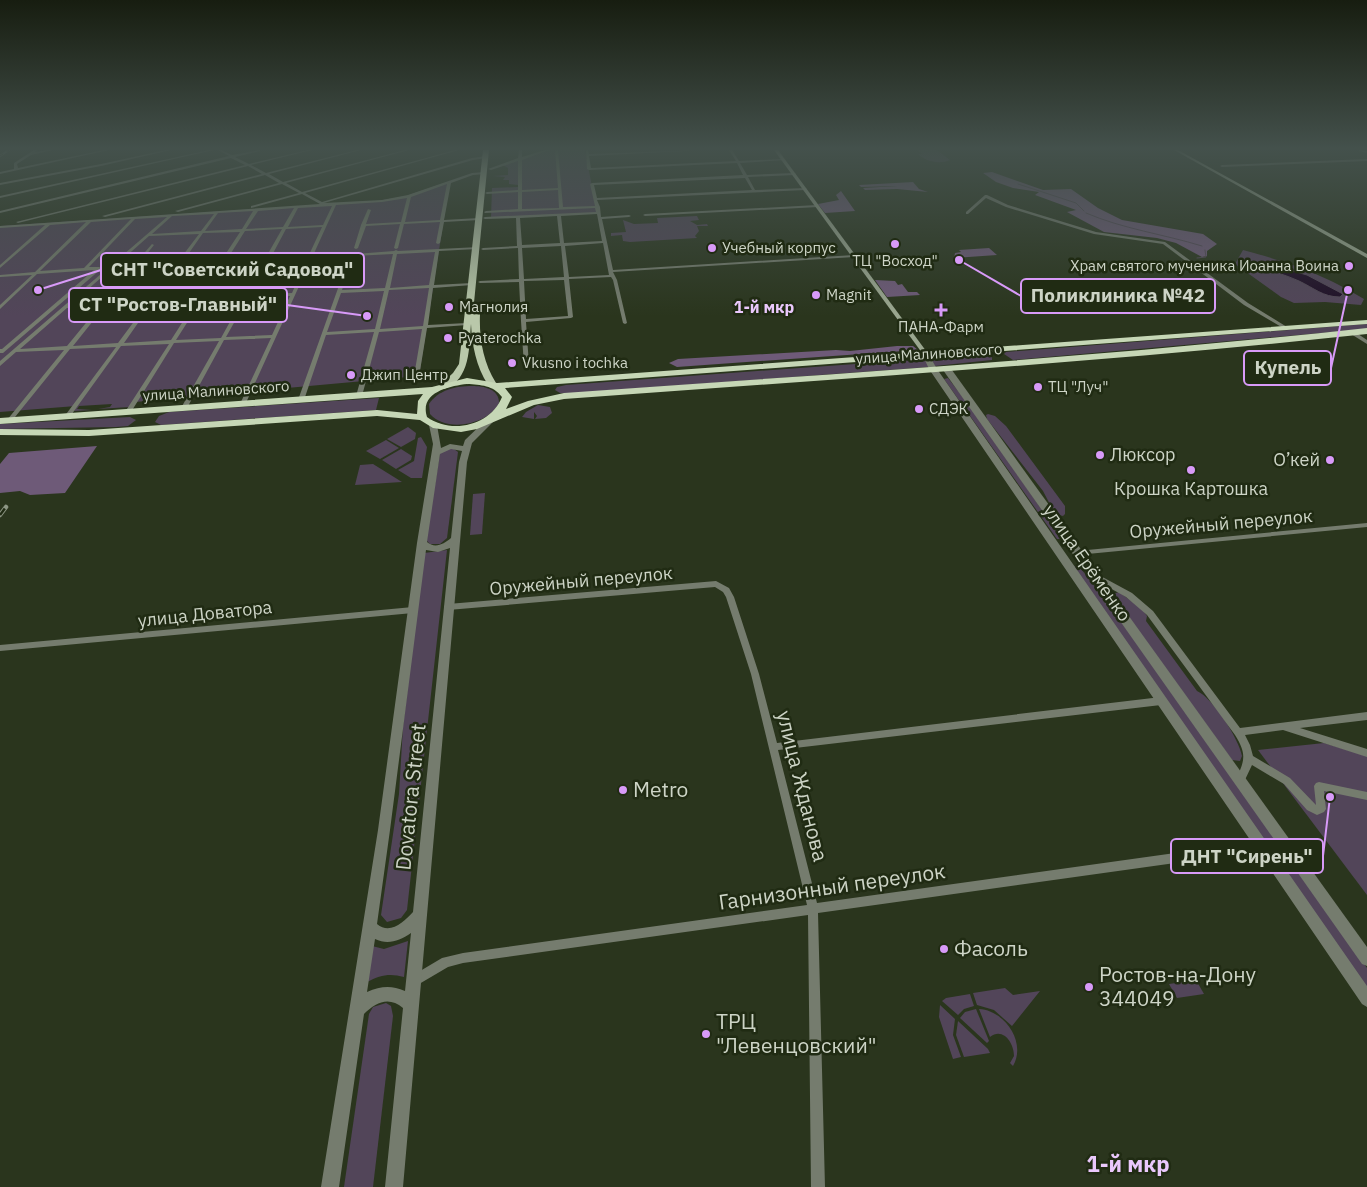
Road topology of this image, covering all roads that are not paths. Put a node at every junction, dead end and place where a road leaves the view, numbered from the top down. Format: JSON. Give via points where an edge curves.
{"nodes":[{"id":1,"x":27,"y":205,"type":"edge"},
{"id":2,"x":87,"y":205,"type":"edge"},
{"id":3,"x":145,"y":205,"type":"edge"},
{"id":4,"x":201,"y":205,"type":"edge"},
{"id":5,"x":256,"y":205,"type":"edge"},
{"id":6,"x":314,"y":205,"type":"edge"},
{"id":7,"x":334,"y":205,"type":"edge"},
{"id":8,"x":407,"y":205,"type":"edge"},
{"id":9,"x":445,"y":205,"type":"edge"},
{"id":10,"x":484,"y":205,"type":"edge"},
{"id":11,"x":485,"y":205,"type":"edge"},
{"id":12,"x":520,"y":205,"type":"edge"},
{"id":13,"x":561,"y":205,"type":"edge"},
{"id":14,"x":976,"y":205,"type":"edge"},
{"id":15,"x":1006,"y":205,"type":"edge"},
{"id":16,"x":1276,"y":205,"type":"edge"},
{"id":17,"x":1282,"y":205,"type":"edge"},
{"id":18,"x":817,"y":206,"type":"joint"},
{"id":19,"x":598,"y":207,"type":"joint"},
{"id":20,"x":296,"y":208,"type":"junction"},
{"id":21,"x":561,"y":209,"type":"junction"},
{"id":22,"x":256,"y":210,"type":"junction"},
{"id":23,"x":369,"y":210,"type":"dead end"},
{"id":24,"x":520,"y":210,"type":"junction"},
{"id":25,"x":237,"y":211,"type":"junction"},
{"id":26,"x":0,"y":212,"type":"edge"},
{"id":27,"x":217,"y":212,"type":"junction"},
{"id":28,"x":967,"y":213,"type":"dead end"},
{"id":29,"x":171,"y":215,"type":"junction"},
{"id":30,"x":559,"y":215,"type":"junction"},
{"id":31,"x":600,"y":215,"type":"junction"},
{"id":32,"x":645,"y":215,"type":"dead end"},
{"id":33,"x":162,"y":216,"type":"junction"},
{"id":34,"x":483,"y":216,"type":"junction"},
{"id":35,"x":518,"y":216,"type":"junction"},
{"id":36,"x":629,"y":216,"type":"dead end"},
{"id":37,"x":135,"y":217,"type":"junction"},
{"id":38,"x":91,"y":220,"type":"junction"},
{"id":39,"x":442,"y":221,"type":"junction"},
{"id":40,"x":50,"y":223,"type":"junction"},
{"id":41,"x":403,"y":223,"type":"junction"},
{"id":42,"x":363,"y":225,"type":"junction"},
{"id":43,"x":8,"y":226,"type":"junction"},
{"id":44,"x":324,"y":226,"type":"junction"},
{"id":45,"x":0,"y":227,"type":"edge"},
{"id":46,"x":284,"y":228,"type":"junction"},
{"id":47,"x":243,"y":230,"type":"junction"},
{"id":48,"x":201,"y":232,"type":"junction"},
{"id":49,"x":0,"y":233,"type":"edge"},
{"id":50,"x":148,"y":235,"type":"junction"},
{"id":51,"x":1345,"y":241,"type":"junction"},
{"id":52,"x":604,"y":242,"type":"junction"},
{"id":53,"x":438,"y":243,"type":"dead end"},
{"id":54,"x":562,"y":244,"type":"junction"},
{"id":55,"x":152,"y":245,"type":"dead end"},
{"id":56,"x":519,"y":247,"type":"junction"},
{"id":57,"x":480,"y":249,"type":"junction"},
{"id":58,"x":396,"y":251,"type":"junction"},
{"id":59,"x":437,"y":251,"type":"junction"},
{"id":60,"x":1367,"y":251,"type":"edge"},
{"id":61,"x":354,"y":252,"type":"junction"},
{"id":62,"x":854,"y":256,"type":"junction"},
{"id":63,"x":1367,"y":256,"type":"edge"},
{"id":64,"x":309,"y":258,"type":"junction"},
{"id":65,"x":266,"y":260,"type":"junction"},
{"id":66,"x":223,"y":262,"type":"junction"},
{"id":67,"x":178,"y":264,"type":"junction"},
{"id":68,"x":0,"y":267,"type":"edge"},
{"id":69,"x":133,"y":267,"type":"junction"},
{"id":70,"x":111,"y":268,"type":"junction"},
{"id":71,"x":85,"y":269,"type":"junction"},
{"id":72,"x":36,"y":273,"type":"junction"},
{"id":73,"x":611,"y":274,"type":"junction"},
{"id":74,"x":0,"y":276,"type":"edge"},
{"id":75,"x":565,"y":278,"type":"junction"},
{"id":76,"x":520,"y":280,"type":"junction"},
{"id":77,"x":476,"y":283,"type":"junction"},
{"id":78,"x":431,"y":286,"type":"junction"},
{"id":79,"x":388,"y":289,"type":"junction"},
{"id":80,"x":340,"y":292,"type":"junction"},
{"id":81,"x":294,"y":294,"type":"junction"},
{"id":82,"x":246,"y":296,"type":"junction"},
{"id":83,"x":200,"y":299,"type":"junction"},
{"id":84,"x":152,"y":302,"type":"junction"},
{"id":85,"x":102,"y":305,"type":"junction"},
{"id":86,"x":66,"y":307,"type":"junction"},
{"id":87,"x":0,"y":308,"type":"edge"},
{"id":88,"x":523,"y":321,"type":"junction"},
{"id":89,"x":1367,"y":322,"type":"edge"},
{"id":90,"x":624,"y":323,"type":"dead end"},
{"id":91,"x":467,"y":324,"type":"junction"},
{"id":92,"x":425,"y":327,"type":"junction"},
{"id":93,"x":1285,"y":327,"type":"junction"},
{"id":94,"x":377,"y":330,"type":"junction"},
{"id":95,"x":1367,"y":331,"type":"edge"},
{"id":96,"x":1353,"y":333,"type":"junction"},
{"id":97,"x":325,"y":334,"type":"junction"},
{"id":98,"x":274,"y":336,"type":"junction"},
{"id":99,"x":223,"y":340,"type":"junction"},
{"id":100,"x":1367,"y":342,"type":"edge"},
{"id":101,"x":172,"y":343,"type":"junction"},
{"id":102,"x":120,"y":346,"type":"junction"},
{"id":103,"x":67,"y":349,"type":"junction"},
{"id":104,"x":1001,"y":350,"type":"junction"},
{"id":105,"x":2,"y":351,"type":"edge"},
{"id":106,"x":15,"y":351,"type":"junction"},
{"id":107,"x":987,"y":351,"type":"junction"},
{"id":108,"x":927,"y":356,"type":"junction"},
{"id":109,"x":1012,"y":362,"type":"junction"},
{"id":110,"x":0,"y":364,"type":"edge"},
{"id":111,"x":997,"y":364,"type":"junction"},
{"id":112,"x":526,"y":365,"type":"dead end"},
{"id":113,"x":472,"y":366,"type":"junction"},
{"id":114,"x":946,"y":368,"type":"junction"},
{"id":115,"x":933,"y":369,"type":"junction"},
{"id":116,"x":417,"y":376,"type":"dead end"},
{"id":117,"x":953,"y":377,"type":"junction"},
{"id":118,"x":939,"y":378,"type":"junction"},
{"id":119,"x":557,"y":381,"type":"junction"},
{"id":120,"x":494,"y":385,"type":"junction"},
{"id":121,"x":444,"y":386,"type":"junction"},
{"id":122,"x":434,"y":390,"type":"junction"},
{"id":123,"x":392,"y":393,"type":"junction"},
{"id":124,"x":359,"y":396,"type":"junction"},
{"id":125,"x":554,"y":398,"type":"junction"},
{"id":126,"x":301,"y":400,"type":"junction"},
{"id":127,"x":243,"y":404,"type":"junction"},
{"id":128,"x":184,"y":408,"type":"junction"},
{"id":129,"x":165,"y":410,"type":"junction"},
{"id":130,"x":132,"y":412,"type":"junction"},
{"id":131,"x":388,"y":413,"type":"junction"},
{"id":132,"x":67,"y":417,"type":"junction"},
{"id":133,"x":423,"y":418,"type":"junction"},
{"id":134,"x":493,"y":419,"type":"junction"},
{"id":135,"x":4,"y":421,"type":"edge"},
{"id":136,"x":432,"y":424,"type":"junction"},
{"id":137,"x":153,"y":429,"type":"junction"},
{"id":138,"x":125,"y":431,"type":"junction"},
{"id":139,"x":0,"y":432,"type":"edge"},
{"id":140,"x":465,"y":449,"type":"junction"},
{"id":141,"x":436,"y":454,"type":"junction"},
{"id":142,"x":1367,"y":525,"type":"edge"},
{"id":143,"x":455,"y":540,"type":"junction"},
{"id":144,"x":422,"y":543,"type":"junction"},
{"id":145,"x":1070,"y":543,"type":"junction"},
{"id":146,"x":1057,"y":550,"type":"junction"},
{"id":147,"x":1077,"y":553,"type":"junction"},
{"id":148,"x":1085,"y":564,"type":"junction"},
{"id":149,"x":1067,"y":566,"type":"junction"},
{"id":150,"x":1093,"y":575,"type":"junction"},
{"id":151,"x":716,"y":584,"type":"joint"},
{"id":152,"x":448,"y":607,"type":"junction"},
{"id":153,"x":413,"y":610,"type":"junction"},
{"id":154,"x":0,"y":648,"type":"edge"},
{"id":155,"x":1161,"y":701,"type":"junction"},
{"id":156,"x":1367,"y":716,"type":"edge"},
{"id":157,"x":1282,"y":726,"type":"junction"},
{"id":158,"x":1238,"y":732,"type":"junction"},
{"id":159,"x":774,"y":747,"type":"junction"},
{"id":160,"x":1367,"y":753,"type":"edge"},
{"id":161,"x":1250,"y":759,"type":"junction"},
{"id":162,"x":1240,"y":781,"type":"junction"},
{"id":163,"x":1367,"y":796,"type":"edge"},
{"id":164,"x":1261,"y":846,"type":"junction"},
{"id":165,"x":814,"y":908,"type":"junction"},
{"id":166,"x":420,"y":915,"type":"junction"},
{"id":167,"x":370,"y":927,"type":"junction"},
{"id":168,"x":1367,"y":959,"type":"edge"},
{"id":169,"x":414,"y":981,"type":"junction"},
{"id":170,"x":1367,"y":999,"type":"edge"},
{"id":171,"x":412,"y":1005,"type":"junction"},
{"id":172,"x":356,"y":1010,"type":"junction"},
{"id":173,"x":330,"y":1187,"type":"edge"},
{"id":174,"x":394,"y":1187,"type":"edge"},
{"id":175,"x":818,"y":1187,"type":"edge"}],
"edges":[{"from":1,"to":26,"type":"street"},
{"from":2,"to":45,"type":"street"},
{"from":3,"to":38,"type":"street"},
{"from":4,"to":33,"type":"street"},
{"from":5,"to":25,"type":"street"},
{"from":6,"to":20,"type":"street"},
{"from":7,"to":44,"type":"street"},
{"from":8,"to":41,"type":"street"},
{"from":9,"to":39,"type":"street"},
{"from":10,"to":34,"type":"main road"},
{"from":11,"to":34,"type":"main road"},
{"from":12,"to":24,"type":"street"},
{"from":13,"to":21,"type":"street"},
{"from":14,"to":28,"type":"street"},
{"from":15,"to":93,"type":"street","via":[[1095,233],[1164,243],[1246,304]]},
{"from":16,"to":51,"type":"main road"},
{"from":17,"to":51,"type":"main road"},
{"from":18,"to":32,"type":"street"},
{"from":18,"to":62,"type":"main road","name":"улица Ерёменко"},
{"from":19,"to":21,"type":"street"},
{"from":19,"to":31,"type":"street"},
{"from":20,"to":22,"type":"street"},
{"from":20,"to":46,"type":"street"},
{"from":21,"to":24,"type":"street"},
{"from":22,"to":25,"type":"street"},
{"from":22,"to":47,"type":"street"},
{"from":23,"to":42,"type":"street"},
{"from":24,"to":34,"type":"street"},
{"from":25,"to":27,"type":"street"},
{"from":27,"to":29,"type":"street"},
{"from":27,"to":48,"type":"street"},
{"from":29,"to":33,"type":"street"},
{"from":29,"to":50,"type":"street"},
{"from":30,"to":31,"type":"street"},
{"from":30,"to":35,"type":"street"},
{"from":30,"to":54,"type":"street"},
{"from":31,"to":36,"type":"street"},
{"from":31,"to":52,"type":"street"},
{"from":33,"to":37,"type":"street"},
{"from":34,"to":35,"type":"street"},
{"from":34,"to":39,"type":"street"},
{"from":34,"to":57,"type":"main road"},
{"from":35,"to":56,"type":"street"},
{"from":37,"to":38,"type":"street"},
{"from":37,"to":71,"type":"street"},
{"from":38,"to":40,"type":"street"},
{"from":38,"to":72,"type":"street"},
{"from":39,"to":41,"type":"street"},
{"from":39,"to":53,"type":"street"},
{"from":40,"to":43,"type":"street"},
{"from":40,"to":68,"type":"street"},
{"from":41,"to":42,"type":"street"},
{"from":41,"to":58,"type":"street"},
{"from":42,"to":61,"type":"street"},
{"from":43,"to":45,"type":"street"},
{"from":43,"to":49,"type":"street"},
{"from":44,"to":46,"type":"street"},
{"from":44,"to":64,"type":"street"},
{"from":46,"to":47,"type":"street"},
{"from":46,"to":65,"type":"street"},
{"from":47,"to":48,"type":"street"},
{"from":47,"to":66,"type":"street"},
{"from":48,"to":50,"type":"street"},
{"from":48,"to":67,"type":"street"},
{"from":50,"to":70,"type":"street"},
{"from":51,"to":60,"type":"main road"},
{"from":51,"to":63,"type":"main road"},
{"from":52,"to":54,"type":"street"},
{"from":52,"to":73,"type":"street"},
{"from":54,"to":56,"type":"street"},
{"from":54,"to":75,"type":"street"},
{"from":55,"to":69,"type":"street"},
{"from":56,"to":57,"type":"street"},
{"from":56,"to":76,"type":"street"},
{"from":57,"to":59,"type":"street"},
{"from":57,"to":77,"type":"main road"},
{"from":58,"to":59,"type":"street"},
{"from":58,"to":61,"type":"street"},
{"from":58,"to":79,"type":"street"},
{"from":59,"to":78,"type":"street"},
{"from":61,"to":80,"type":"street"},
{"from":62,"to":73,"type":"street"},
{"from":62,"to":108,"type":"main road","name":"улица Ерёменко"},
{"from":64,"to":65,"type":"street"},
{"from":64,"to":81,"type":"street"},
{"from":65,"to":66,"type":"street"},
{"from":65,"to":82,"type":"street"},
{"from":66,"to":67,"type":"street"},
{"from":66,"to":83,"type":"street"},
{"from":67,"to":69,"type":"street"},
{"from":67,"to":84,"type":"street"},
{"from":69,"to":70,"type":"street"},
{"from":69,"to":85,"type":"street"},
{"from":70,"to":86,"type":"street"},
{"from":71,"to":72,"type":"street"},
{"from":71,"to":105,"type":"street","via":[[99,268]]},
{"from":72,"to":74,"type":"street"},
{"from":72,"to":87,"type":"street"},
{"from":73,"to":75,"type":"street"},
{"from":73,"to":90,"type":"street"},
{"from":75,"to":76,"type":"street"},
{"from":75,"to":88,"type":"street","via":[[570,318]]},
{"from":76,"to":77,"type":"street"},
{"from":76,"to":88,"type":"street"},
{"from":77,"to":78,"type":"street"},
{"from":77,"to":91,"type":"main road"},
{"from":77,"to":113,"type":"main road"},
{"from":78,"to":79,"type":"street"},
{"from":78,"to":92,"type":"street"},
{"from":79,"to":80,"type":"street"},
{"from":79,"to":94,"type":"street"},
{"from":80,"to":97,"type":"street"},
{"from":81,"to":82,"type":"street"},
{"from":81,"to":98,"type":"street"},
{"from":82,"to":83,"type":"street"},
{"from":82,"to":99,"type":"street"},
{"from":83,"to":84,"type":"street"},
{"from":83,"to":101,"type":"street"},
{"from":84,"to":85,"type":"street"},
{"from":84,"to":102,"type":"street"},
{"from":85,"to":86,"type":"street"},
{"from":85,"to":103,"type":"street"},
{"from":86,"to":106,"type":"street"},
{"from":88,"to":112,"type":"street"},
{"from":89,"to":93,"type":"highway","name":"улица Малиновского"},
{"from":91,"to":92,"type":"street"},
{"from":91,"to":113,"type":"main road"},
{"from":92,"to":94,"type":"street"},
{"from":92,"to":116,"type":"street"},
{"from":93,"to":104,"type":"highway","name":"улица Малиновского"},
{"from":94,"to":97,"type":"street"},
{"from":94,"to":124,"type":"street"},
{"from":95,"to":96,"type":"highway","name":"улица Малиновского"},
{"from":96,"to":100,"type":"street"},
{"from":96,"to":109,"type":"highway","name":"улица Малиновского"},
{"from":97,"to":126,"type":"street"},
{"from":98,"to":99,"type":"street"},
{"from":98,"to":127,"type":"street"},
{"from":99,"to":101,"type":"street"},
{"from":99,"to":128,"type":"street"},
{"from":101,"to":102,"type":"street"},
{"from":101,"to":130,"type":"street"},
{"from":102,"to":103,"type":"street"},
{"from":102,"to":132,"type":"street"},
{"from":103,"to":106,"type":"street"},
{"from":103,"to":135,"type":"street"},
{"from":104,"to":107,"type":"highway","name":"улица Малиновского"},
{"from":104,"to":109,"type":"highway","via":[[1002,356]]},
{"from":106,"to":110,"type":"street"},
{"from":107,"to":108,"type":"highway","name":"улица Малиновского"},
{"from":107,"to":111,"type":"highway","via":[[996,357]]},
{"from":108,"to":115,"type":"street","name":"улица Ерёменко"},
{"from":108,"to":119,"type":"highway","name":"улица Малиновского"},
{"from":109,"to":111,"type":"highway","name":"улица Малиновского"},
{"from":111,"to":114,"type":"highway","name":"улица Малиновского"},
{"from":113,"to":120,"type":"main road"},
{"from":113,"to":121,"type":"main road"},
{"from":114,"to":115,"type":"highway","name":"улица Малиновского"},
{"from":114,"to":117,"type":"street","name":"улица Ерёменко"},
{"from":115,"to":118,"type":"street","name":"улица Ерёменко"},
{"from":115,"to":125,"type":"highway","name":"улица Малиновского"},
{"from":117,"to":118,"type":"street"},
{"from":117,"to":145,"type":"street","name":"улица Ерёменко"},
{"from":118,"to":146,"type":"street","name":"улица Ерёменко"},
{"from":119,"to":120,"type":"highway","name":"улица Малиновского"},
{"from":119,"to":125,"type":"highway","via":[[551,388]]},
{"from":120,"to":121,"type":"highway","name":"улица Малиновского","via":[[467,381]]},
{"from":120,"to":134,"type":"highway","via":[[507,397],[505,407]]},
{"from":121,"to":122,"type":"highway","name":"улица Малиновского"},
{"from":122,"to":123,"type":"highway","name":"улица Малиновского"},
{"from":122,"to":133,"type":"highway","via":[[421,404]]},
{"from":123,"to":124,"type":"highway","name":"улица Малиновского"},
{"from":123,"to":131,"type":"highway","via":[[396,403]]},
{"from":124,"to":126,"type":"highway","name":"улица Малиновского"},
{"from":125,"to":134,"type":"highway","name":"улица Малиновского"},
{"from":126,"to":127,"type":"highway","name":"улица Малиновского"},
{"from":127,"to":128,"type":"highway","name":"улица Малиновского"},
{"from":128,"to":129,"type":"highway","name":"улица Малиновского"},
{"from":129,"to":130,"type":"highway","name":"улица Малиновского"},
{"from":129,"to":137,"type":"highway","via":[[150,420],[149,425]]},
{"from":130,"to":132,"type":"highway","name":"улица Малиновского"},
{"from":130,"to":138,"type":"highway","via":[[141,417]]},
{"from":131,"to":133,"type":"highway","name":"улица Малиновского"},
{"from":131,"to":137,"type":"highway","name":"улица Малиновского"},
{"from":132,"to":135,"type":"highway","name":"улица Малиновского"},
{"from":133,"to":136,"type":"highway"},
{"from":134,"to":136,"type":"highway","name":"улица Малиновского","via":[[460,428]]},
{"from":134,"to":140,"type":"street","via":[[472,436]]},
{"from":136,"to":141,"type":"street","name":"Dovatora Street","via":[[437,437]]},
{"from":137,"to":138,"type":"highway","name":"улица Малиновского"},
{"from":138,"to":139,"type":"highway","name":"улица Малиновского","via":[[73,434]]},
{"from":140,"to":141,"type":"street","via":[[450,446]]},
{"from":140,"to":143,"type":"street","name":"Dovatora Street"},
{"from":141,"to":144,"type":"street","name":"Dovatora Street"},
{"from":142,"to":147,"type":"street","name":"Оружейный переулок"},
{"from":143,"to":144,"type":"street","via":[[436,549],[426,548]]},
{"from":143,"to":152,"type":"street","name":"Dovatora Street"},
{"from":144,"to":153,"type":"street","name":"Dovatora Street"},
{"from":145,"to":146,"type":"street"},
{"from":145,"to":147,"type":"street","name":"улица Ерёменко"},
{"from":146,"to":147,"type":"street"},
{"from":146,"to":149,"type":"street","name":"улица Ерёменко"},
{"from":147,"to":148,"type":"street","name":"улица Ерёменко"},
{"from":148,"to":149,"type":"street","via":[[1074,562]]},
{"from":148,"to":150,"type":"street","name":"улица Ерёменко"},
{"from":149,"to":155,"type":"street","name":"улица Ерёменко"},
{"from":150,"to":158,"type":"street","via":[[1130,596],[1150,614]]},
{"from":150,"to":162,"type":"street","name":"улица Ерёменко"},
{"from":151,"to":152,"type":"street","name":"Оружейный переулок"},
{"from":151,"to":159,"type":"street","name":"улица Жданова","via":[[730,597]]},
{"from":152,"to":166,"type":"street","name":"Dovatora Street"},
{"from":153,"to":154,"type":"street","name":"улица Доватора"},
{"from":153,"to":167,"type":"street","name":"Dovatora Street"},
{"from":155,"to":159,"type":"street"},
{"from":155,"to":164,"type":"street","name":"улица Ерёменко"},
{"from":156,"to":157,"type":"street"},
{"from":157,"to":158,"type":"street"},
{"from":157,"to":160,"type":"street"},
{"from":158,"to":161,"type":"street"},
{"from":159,"to":165,"type":"street","name":"улица Жданова"},
{"from":161,"to":162,"type":"street"},
{"from":161,"to":163,"type":"street","via":[[1287,781],[1317,811],[1321,809],[1319,786]]},
{"from":162,"to":168,"type":"street","name":"улица Ерёменко"},
{"from":164,"to":165,"type":"street","name":"Гарнизонный переулок"},
{"from":164,"to":170,"type":"street","name":"улица Ерёменко"},
{"from":165,"to":169,"type":"street","name":"Гарнизонный переулок","via":[[463,958],[446,962]]},
{"from":165,"to":175,"type":"street","name":"улица Жданова"},
{"from":166,"to":167,"type":"street","via":[[398,933],[376,935]]},
{"from":166,"to":169,"type":"street","name":"Dovatora Street"},
{"from":167,"to":172,"type":"street","name":"Dovatora Street"},
{"from":169,"to":171,"type":"street","name":"Dovatora Street"},
{"from":171,"to":172,"type":"street","via":[[402,996],[381,993],[366,999]]},
{"from":171,"to":174,"type":"street","name":"Dovatora Street"},
{"from":172,"to":173,"type":"street","name":"Dovatora Street"}]}
